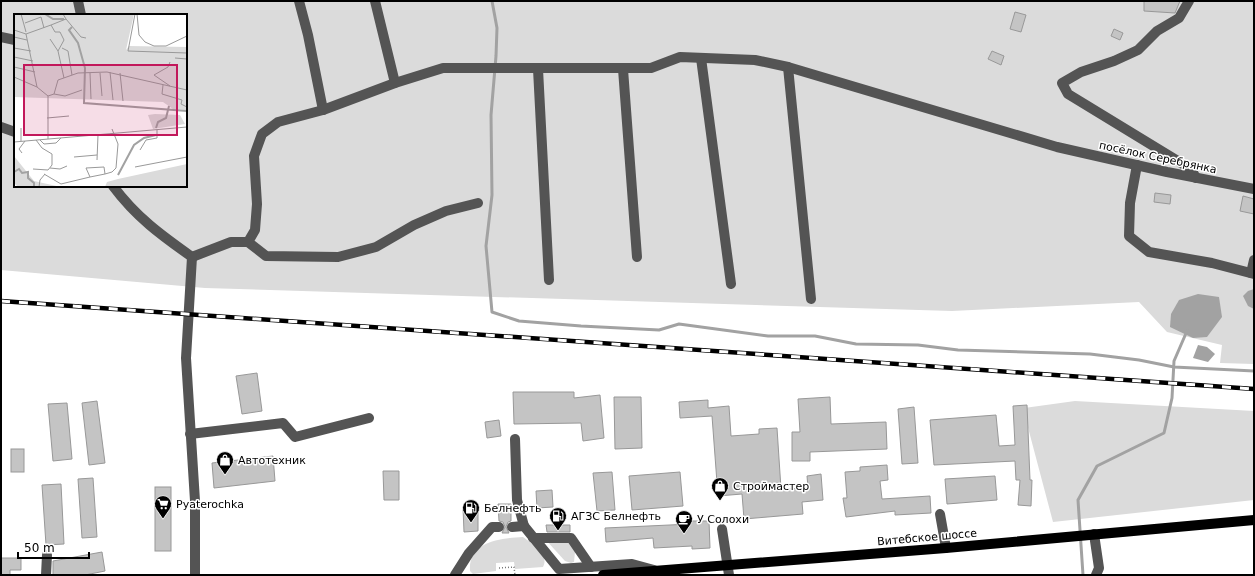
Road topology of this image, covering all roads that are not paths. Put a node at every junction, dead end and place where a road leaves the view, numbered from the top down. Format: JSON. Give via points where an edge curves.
{"nodes":[{"id":1,"x":78,"y":1,"type":"edge"},
{"id":2,"x":299,"y":1,"type":"edge"},
{"id":3,"x":375,"y":1,"type":"edge"},
{"id":4,"x":1189,"y":1,"type":"edge"},
{"id":5,"x":81,"y":14,"type":"edge"},
{"id":6,"x":1,"y":37,"type":"edge"},
{"id":7,"x":14,"y":40,"type":"edge"},
{"id":8,"x":701,"y":58,"type":"junction"},
{"id":9,"x":788,"y":67,"type":"junction"},
{"id":10,"x":538,"y":69,"type":"junction"},
{"id":11,"x":623,"y":69,"type":"junction"},
{"id":12,"x":395,"y":83,"type":"junction"},
{"id":13,"x":322,"y":110,"type":"junction"},
{"id":14,"x":1,"y":127,"type":"edge"},
{"id":15,"x":14,"y":132,"type":"edge"},
{"id":16,"x":1137,"y":165,"type":"junction"},
{"id":17,"x":1196,"y":178,"type":"junction"},
{"id":18,"x":114,"y":187,"type":"edge"},
{"id":19,"x":1254,"y":189,"type":"edge"},
{"id":20,"x":478,"y":203,"type":"dead end"},
{"id":21,"x":248,"y":242,"type":"junction"},
{"id":22,"x":192,"y":257,"type":"junction"},
{"id":23,"x":637,"y":257,"type":"dead end"},
{"id":24,"x":1254,"y":260,"type":"edge"},
{"id":25,"x":1253,"y":274,"type":"edge"},
{"id":26,"x":549,"y":280,"type":"dead end"},
{"id":27,"x":731,"y":284,"type":"dead end"},
{"id":28,"x":811,"y":299,"type":"dead end"},
{"id":29,"x":369,"y":418,"type":"dead end"},
{"id":30,"x":190,"y":434,"type":"junction"},
{"id":31,"x":515,"y":439,"type":"dead end"},
{"id":32,"x":940,"y":514,"type":"dead end"},
{"id":33,"x":1254,"y":520,"type":"edge"},
{"id":34,"x":524,"y":526,"type":"junction"},
{"id":35,"x":499,"y":527,"type":"dead end"},
{"id":36,"x":512,"y":527,"type":"dead end"},
{"id":37,"x":722,"y":529,"type":"dead end"},
{"id":38,"x":1094,"y":534,"type":"junction"},
{"id":39,"x":533,"y":538,"type":"junction"},
{"id":40,"x":946,"y":548,"type":"junction"},
{"id":41,"x":47,"y":555,"type":"dead end"},
{"id":42,"x":591,"y":567,"type":"junction"},
{"id":43,"x":728,"y":570,"type":"edge"},
{"id":44,"x":656,"y":571,"type":"junction"},
{"id":45,"x":46,"y":575,"type":"edge"},
{"id":46,"x":195,"y":575,"type":"edge"},
{"id":47,"x":455,"y":575,"type":"edge"},
{"id":48,"x":603,"y":575,"type":"edge"},
{"id":49,"x":1096,"y":575,"type":"edge"}],
"edges":[{"from":1,"to":5,"type":"street"},
{"from":2,"to":13,"type":"street"},
{"from":3,"to":12,"type":"street"},
{"from":4,"to":17,"type":"street","via":[[1179,18],[1157,31],[1138,50],[1114,62],[1081,72],[1062,83],[1068,94],[1191,169]]},
{"from":6,"to":7,"type":"street"},
{"from":8,"to":9,"type":"street","name":"посёлок Серебрянка","via":[[755,60]]},
{"from":8,"to":11,"type":"street","name":"посёлок Серебрянка","via":[[680,57],[651,68]]},
{"from":8,"to":27,"type":"street"},
{"from":9,"to":16,"type":"street","name":"посёлок Серебрянка","via":[[1057,147]]},
{"from":9,"to":28,"type":"street"},
{"from":10,"to":11,"type":"street","name":"посёлок Серебрянка"},
{"from":10,"to":12,"type":"street","name":"посёлок Серебрянка","via":[[443,68]]},
{"from":10,"to":26,"type":"street"},
{"from":11,"to":23,"type":"street"},
{"from":12,"to":13,"type":"street","name":"посёлок Серебрянка"},
{"from":13,"to":21,"type":"street","name":"посёлок Серебрянка","via":[[278,122],[262,134],[254,156],[255,230]]},
{"from":14,"to":15,"type":"street"},
{"from":16,"to":17,"type":"street","name":"посёлок Серебрянка"},
{"from":16,"to":25,"type":"street","via":[[1130,203],[1129,236],[1149,252],[1212,263]]},
{"from":17,"to":19,"type":"street","name":"посёлок Серебрянка"},
{"from":18,"to":22,"type":"street","via":[[127,205],[153,229]]},
{"from":20,"to":21,"type":"street","via":[[446,211],[414,225],[376,247],[338,257],[266,256]]},
{"from":21,"to":22,"type":"street","via":[[231,242]]},
{"from":22,"to":30,"type":"street","via":[[186,358]]},
{"from":24,"to":25,"type":"street"},
{"from":29,"to":30,"type":"street","via":[[296,437],[283,423]]},
{"from":30,"to":46,"type":"street","via":[[195,500]]},
{"from":31,"to":34,"type":"street","via":[[517,500]]},
{"from":32,"to":40,"type":"street"},
{"from":33,"to":38,"type":"main road","name":"Витебское шоссе"},
{"from":34,"to":36,"type":"street"},
{"from":34,"to":39,"type":"street"},
{"from":35,"to":47,"type":"street","via":[[492,527]]},
{"from":37,"to":43,"type":"street"},
{"from":38,"to":40,"type":"main road","name":"Витебское шоссе"},
{"from":38,"to":49,"type":"street","via":[[1099,568]]},
{"from":39,"to":42,"type":"street","via":[[559,569]]},
{"from":39,"to":42,"type":"street","via":[[571,538]]},
{"from":40,"to":43,"type":"main road","name":"Витебское шоссе"},
{"from":41,"to":45,"type":"street"},
{"from":42,"to":44,"type":"street","via":[[632,564]]},
{"from":43,"to":44,"type":"main road","name":"Витебское шоссе"},
{"from":44,"to":48,"type":"main road","name":"Витебское шоссе"}]}
